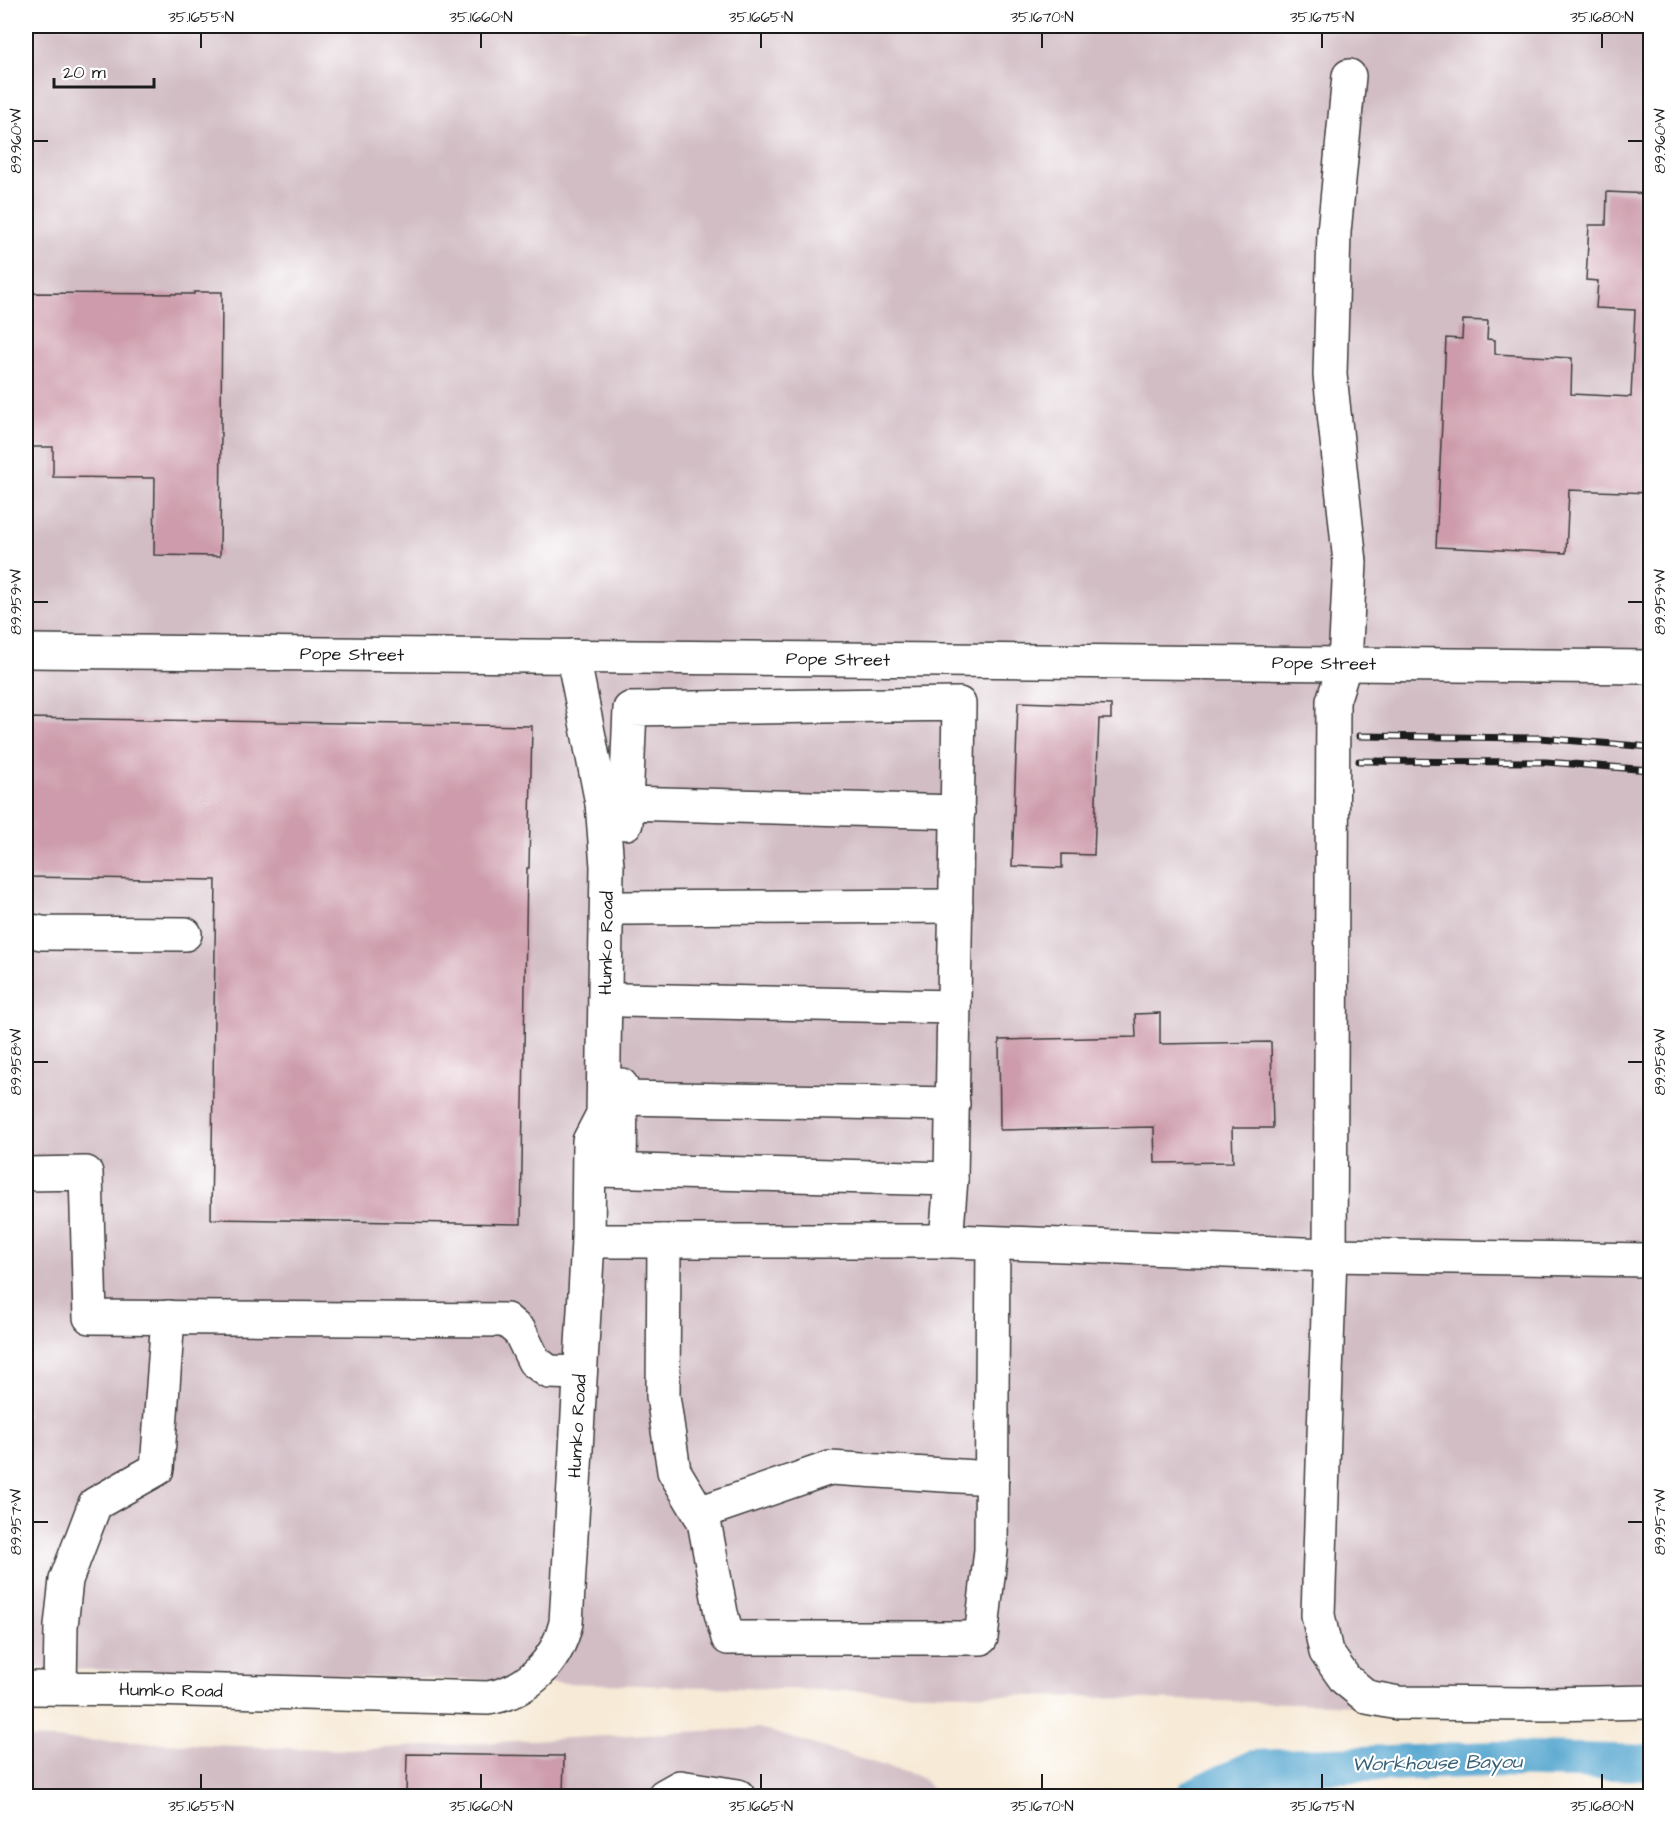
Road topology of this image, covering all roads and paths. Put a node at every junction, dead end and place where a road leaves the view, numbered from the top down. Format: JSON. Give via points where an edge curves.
{"nodes":[{"id":1,"x":1349,"y":76,"type":"dead end"},
{"id":2,"x":26,"y":651,"type":"edge"},
{"id":3,"x":573,"y":656,"type":"junction"},
{"id":4,"x":1345,"y":664,"type":"junction"},
{"id":5,"x":1650,"y":667,"type":"edge"},
{"id":6,"x":614,"y":803,"type":"junction"},
{"id":7,"x":958,"y":812,"type":"junction"},
{"id":8,"x":956,"y":906,"type":"junction"},
{"id":9,"x":625,"y":908,"type":"junction"},
{"id":10,"x":26,"y":930,"type":"edge"},
{"id":11,"x":185,"y":934,"type":"dead end"},
{"id":12,"x":623,"y":1000,"type":"junction"},
{"id":13,"x":954,"y":1007,"type":"junction"},
{"id":14,"x":621,"y":1098,"type":"junction"},
{"id":15,"x":952,"y":1104,"type":"junction"},
{"id":16,"x":605,"y":1170,"type":"junction"},
{"id":17,"x":26,"y":1174,"type":"edge"},
{"id":18,"x":951,"y":1179,"type":"junction"},
{"id":19,"x":588,"y":1241,"type":"junction"},
{"id":20,"x":664,"y":1241,"type":"junction"},
{"id":21,"x":946,"y":1241,"type":"junction"},
{"id":22,"x":993,"y":1243,"type":"junction"},
{"id":23,"x":1330,"y":1255,"type":"junction"},
{"id":24,"x":1650,"y":1260,"type":"edge"},
{"id":25,"x":168,"y":1317,"type":"junction"},
{"id":26,"x":580,"y":1373,"type":"junction"},
{"id":27,"x":992,"y":1478,"type":"junction"},
{"id":28,"x":699,"y":1513,"type":"junction"},
{"id":29,"x":26,"y":1688,"type":"edge"},
{"id":30,"x":60,"y":1688,"type":"junction"},
{"id":31,"x":1650,"y":1702,"type":"edge"},
{"id":32,"x":664,"y":1797,"type":"edge"},
{"id":33,"x":738,"y":1797,"type":"edge"}],
"edges":[{"from":1,"to":4,"type":"street","via":[[1334,232],[1330,375],[1350,562]]},
{"from":2,"to":3,"type":"street","name":"Pope Street"},
{"from":3,"to":4,"type":"street","name":"Pope Street"},
{"from":3,"to":6,"type":"street","name":"Humko Road"},
{"from":4,"to":5,"type":"street","name":"Pope Street"},
{"from":4,"to":23,"type":"street","via":[[1333,701]]},
{"from":6,"to":7,"type":"street"},
{"from":6,"to":7,"type":"street","via":[[630,709],[959,704]]},
{"from":6,"to":9,"type":"street"},
{"from":6,"to":16,"type":"street","name":"Humko Road","via":[[607,866],[603,1114],[589,1141]]},
{"from":7,"to":8,"type":"street"},
{"from":8,"to":9,"type":"street"},
{"from":8,"to":13,"type":"street"},
{"from":9,"to":12,"type":"street"},
{"from":10,"to":11,"type":"street"},
{"from":12,"to":13,"type":"street"},
{"from":12,"to":14,"type":"street"},
{"from":13,"to":15,"type":"street"},
{"from":14,"to":15,"type":"street"},
{"from":14,"to":16,"type":"street"},
{"from":15,"to":18,"type":"street"},
{"from":16,"to":18,"type":"street"},
{"from":16,"to":19,"type":"street","name":"Humko Road"},
{"from":17,"to":25,"type":"street","via":[[86,1173],[90,1317]]},
{"from":18,"to":21,"type":"street"},
{"from":19,"to":20,"type":"street"},
{"from":19,"to":26,"type":"street","name":"Humko Road"},
{"from":20,"to":21,"type":"street"},
{"from":20,"to":28,"type":"street","via":[[663,1396],[675,1472]]},
{"from":21,"to":22,"type":"street"},
{"from":22,"to":23,"type":"street"},
{"from":22,"to":27,"type":"street"},
{"from":23,"to":24,"type":"street"},
{"from":23,"to":31,"type":"street","via":[[1318,1615],[1326,1652],[1345,1680],[1367,1697],[1398,1703]]},
{"from":25,"to":26,"type":"street","via":[[506,1320],[520,1332],[534,1360],[549,1372]]},
{"from":25,"to":30,"type":"street","via":[[157,1469],[95,1504],[66,1580]]},
{"from":26,"to":30,"type":"street","name":"Humko Road","via":[[566,1623],[547,1665],[532,1680],[488,1698]]},
{"from":27,"to":28,"type":"street","via":[[830,1468]]},
{"from":27,"to":28,"type":"street","via":[[991,1550],[981,1638],[728,1638],[704,1521]]},
{"from":29,"to":30,"type":"street","name":"Humko Road"},
{"from":32,"to":33,"type":"street","via":[[680,1787]]}]}
